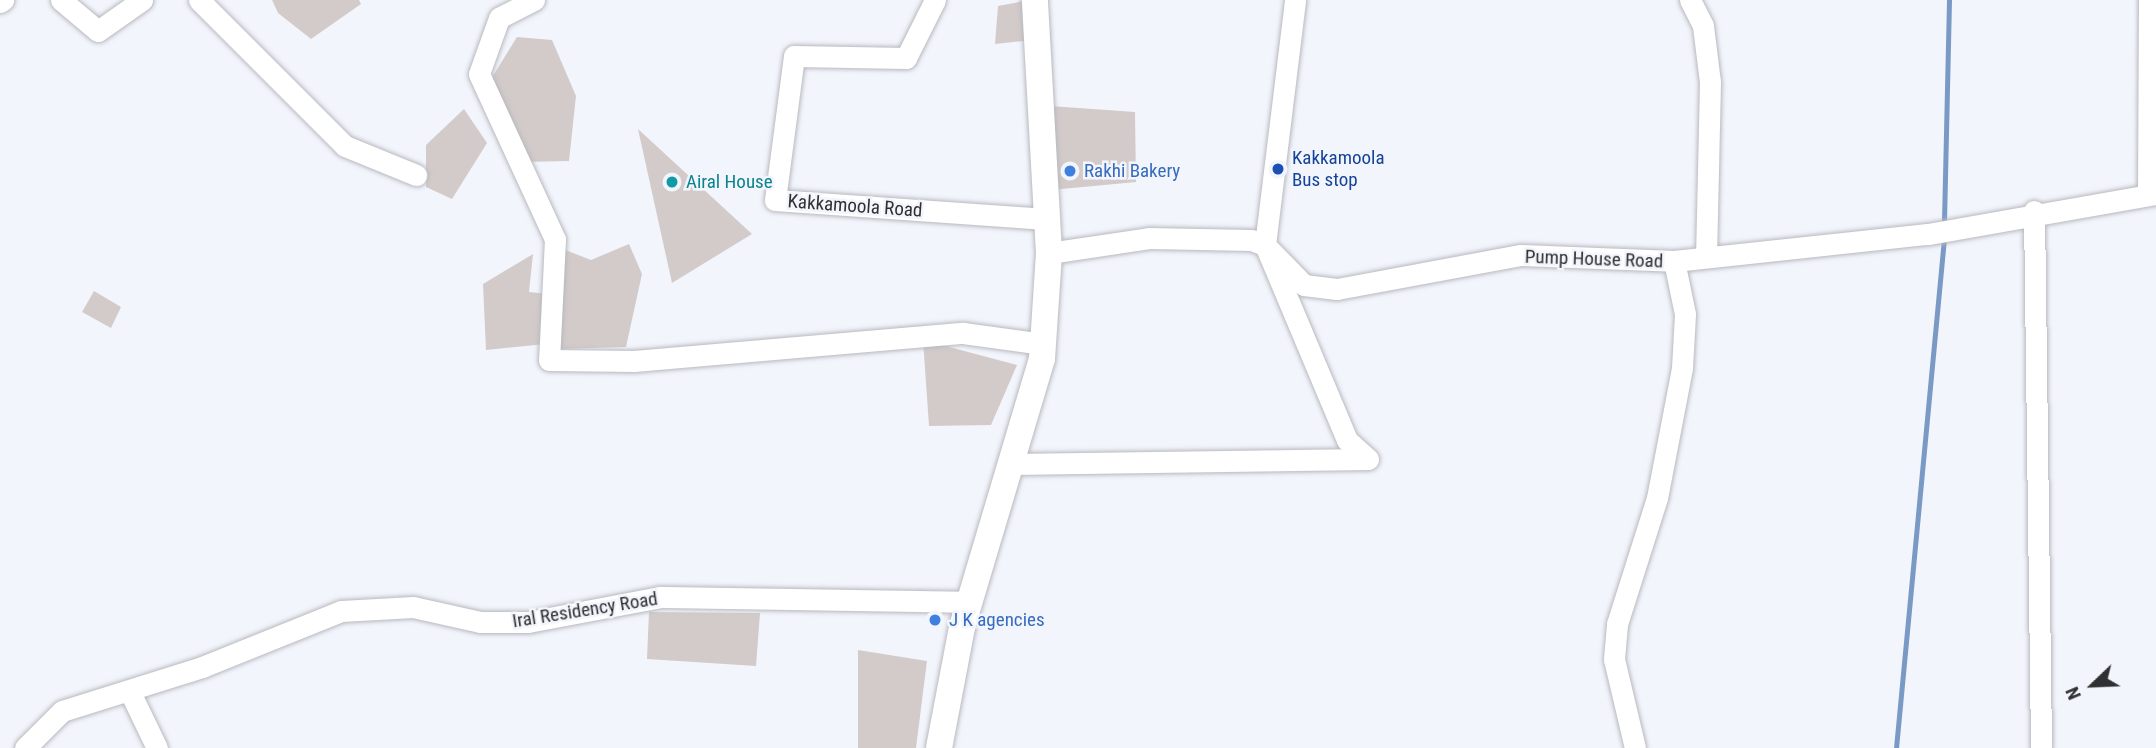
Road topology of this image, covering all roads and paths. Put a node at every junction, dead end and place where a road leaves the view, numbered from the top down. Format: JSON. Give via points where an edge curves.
{"nodes":[{"id":1,"x":61,"y":0,"type":"edge"},
{"id":2,"x":142,"y":0,"type":"edge"},
{"id":3,"x":199,"y":0,"type":"edge"},
{"id":4,"x":534,"y":0,"type":"edge"},
{"id":5,"x":936,"y":0,"type":"edge"},
{"id":6,"x":1035,"y":0,"type":"edge"},
{"id":7,"x":1294,"y":0,"type":"edge"},
{"id":8,"x":1690,"y":0,"type":"edge"},
{"id":9,"x":2150,"y":0,"type":"edge"},
{"id":10,"x":416,"y":175,"type":"dead end"},
{"id":11,"x":2152,"y":194,"type":"edge"},
{"id":12,"x":2034,"y":211,"type":"junction"},
{"id":13,"x":1046,"y":219,"type":"junction"},
{"id":14,"x":1265,"y":245,"type":"junction"},
{"id":15,"x":1049,"y":253,"type":"junction"},
{"id":16,"x":1706,"y":257,"type":"junction"},
{"id":17,"x":1674,"y":261,"type":"junction"},
{"id":18,"x":1043,"y":344,"type":"junction"},
{"id":19,"x":1011,"y":464,"type":"junction"},
{"id":20,"x":970,"y":602,"type":"junction"},
{"id":21,"x":130,"y":692,"type":"junction"},
{"id":22,"x":25,"y":748,"type":"edge"},
{"id":23,"x":157,"y":748,"type":"edge"},
{"id":24,"x":939,"y":748,"type":"edge"},
{"id":25,"x":1635,"y":748,"type":"edge"},
{"id":26,"x":2041,"y":748,"type":"edge"}],
"edges":[{"from":1,"to":2,"type":"street","via":[[97,32]]},
{"from":3,"to":10,"type":"street","via":[[345,146]]},
{"from":4,"to":18,"type":"street","via":[[499,18],[479,74],[555,239],[549,360],[634,361],[963,333]]},
{"from":5,"to":13,"type":"street","name":"Kakkamoola Road","via":[[905,58],[794,56],[775,200]]},
{"from":6,"to":13,"type":"main road"},
{"from":7,"to":14,"type":"street"},
{"from":8,"to":16,"type":"street","via":[[1703,26],[1710,82]]},
{"from":9,"to":11,"type":"street"},
{"from":11,"to":12,"type":"street","name":"Pump House Road"},
{"from":12,"to":16,"type":"street","name":"Pump House Road","via":[[1928,234]]},
{"from":12,"to":26,"type":"street"},
{"from":13,"to":15,"type":"main road"},
{"from":14,"to":15,"type":"street","via":[[1149,239]]},
{"from":14,"to":17,"type":"street","name":"Pump House Road","via":[[1304,285],[1318,289],[1521,255]]},
{"from":14,"to":19,"type":"street","via":[[1347,440],[1368,459]]},
{"from":15,"to":18,"type":"main road"},
{"from":16,"to":17,"type":"street","name":"Pump House Road"},
{"from":17,"to":25,"type":"street","via":[[1685,314],[1682,368],[1657,498],[1618,624],[1614,659]]},
{"from":18,"to":19,"type":"main road"},
{"from":19,"to":20,"type":"main road"},
{"from":20,"to":21,"type":"street","name":"Iral Residency Road","via":[[660,597],[528,622],[480,622],[413,607],[341,611]]},
{"from":20,"to":24,"type":"main road"},
{"from":21,"to":22,"type":"street","name":"Iral Residency Road","via":[[62,711]]},
{"from":21,"to":23,"type":"street"}]}
